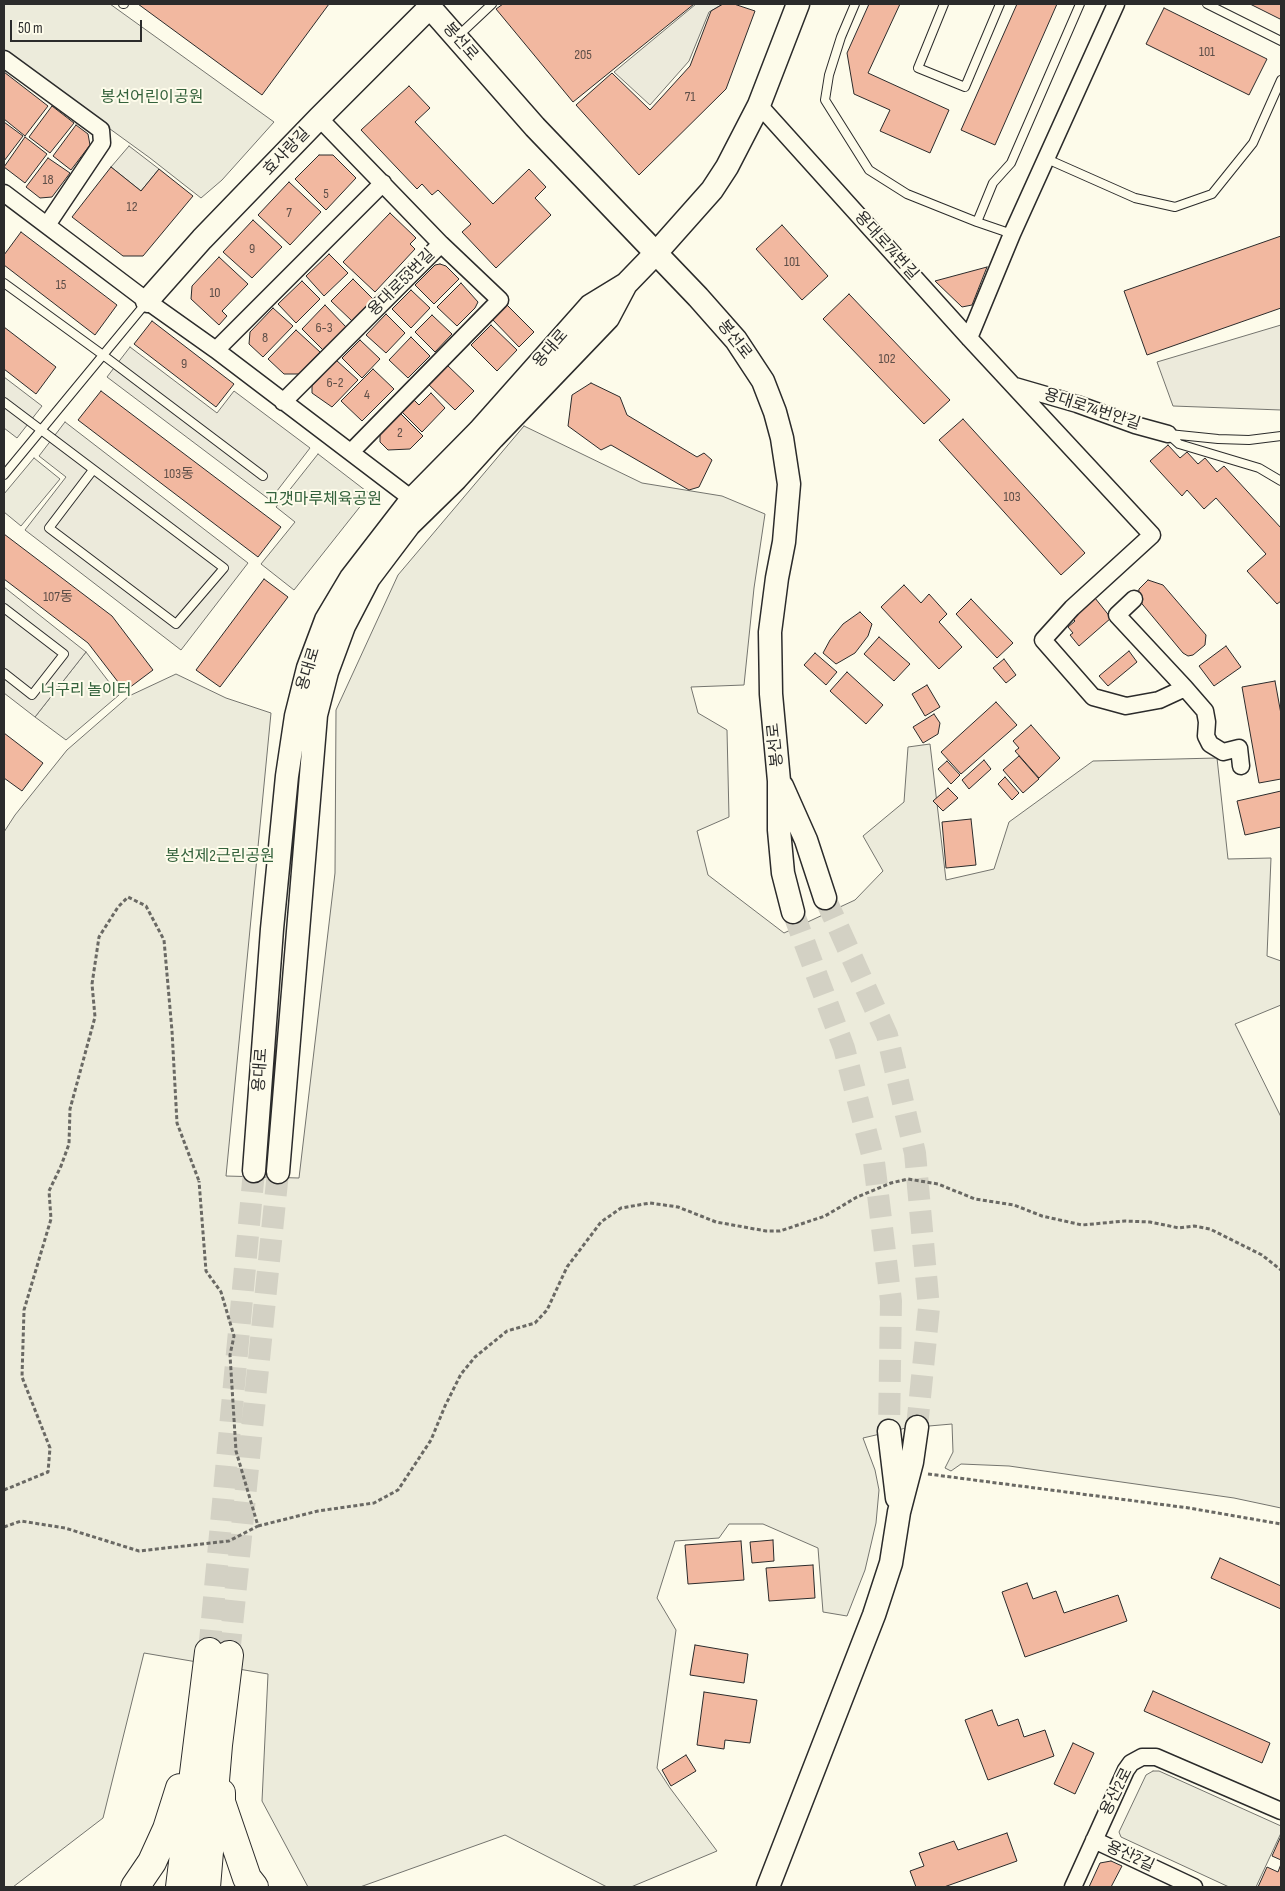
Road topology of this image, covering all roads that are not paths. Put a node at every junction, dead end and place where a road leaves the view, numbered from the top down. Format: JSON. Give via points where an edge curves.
{"nodes":[{"id":1,"x":492,"y":4,"type":"edge"},
{"id":2,"x":855,"y":4,"type":"edge"},
{"id":3,"x":944,"y":4,"type":"edge"},
{"id":4,"x":1000,"y":4,"type":"edge"},
{"id":5,"x":1080,"y":4,"type":"edge"},
{"id":6,"x":1116,"y":4,"type":"edge"},
{"id":7,"x":1207,"y":4,"type":"edge"},
{"id":8,"x":429,"y":6,"type":"edge"},
{"id":9,"x":794,"y":6,"type":"edge"},
{"id":10,"x":456,"y":37,"type":"junction"},
{"id":11,"x":1281,"y":41,"type":"edge"},
{"id":12,"x":4,"y":59,"type":"edge"},
{"id":13,"x":1281,"y":80,"type":"edge"},
{"id":14,"x":759,"y":105,"type":"junction"},
{"id":15,"x":319,"y":118,"type":"junction"},
{"id":16,"x":1047,"y":159,"type":"junction"},
{"id":17,"x":383,"y":183,"type":"junction"},
{"id":18,"x":4,"y":193,"type":"edge"},
{"id":19,"x":977,"y":222,"type":"junction"},
{"id":20,"x":47,"y":225,"type":"junction"},
{"id":21,"x":1012,"y":234,"type":"junction"},
{"id":22,"x":441,"y":244,"type":"junction"},
{"id":23,"x":656,"y":253,"type":"junction"},
{"id":24,"x":4,"y":283,"type":"edge"},
{"id":25,"x":626,"y":284,"type":"junction"},
{"id":26,"x":147,"y":301,"type":"junction"},
{"id":27,"x":969,"y":338,"type":"junction"},
{"id":28,"x":216,"y":350,"type":"junction"},
{"id":29,"x":103,"y":355,"type":"junction"},
{"id":30,"x":1015,"y":386,"type":"junction"},
{"id":31,"x":4,"y":402,"type":"edge"},
{"id":32,"x":283,"y":402,"type":"junction"},
{"id":33,"x":41,"y":430,"type":"junction"},
{"id":34,"x":1168,"y":434,"type":"junction"},
{"id":35,"x":1281,"y":436,"type":"edge"},
{"id":36,"x":351,"y":452,"type":"junction"},
{"id":37,"x":93,"y":470,"type":"junction"},
{"id":38,"x":4,"y":475,"type":"edge"},
{"id":39,"x":263,"y":476,"type":"dead end"},
{"id":40,"x":1281,"y":481,"type":"edge"},
{"id":41,"x":412,"y":499,"type":"junction"},
{"id":42,"x":1134,"y":599,"type":"dead end"},
{"id":43,"x":4,"y":608,"type":"edge"},
{"id":44,"x":4,"y":673,"type":"edge"},
{"id":45,"x":1185,"y":688,"type":"junction"},
{"id":46,"x":1241,"y":766,"type":"dead end"},
{"id":47,"x":779,"y":781,"type":"junction"},
{"id":48,"x":825,"y":898,"type":"tunnel mouth"},
{"id":49,"x":793,"y":912,"type":"tunnel mouth"},
{"id":50,"x":254,"y":1171,"type":"tunnel mouth"},
{"id":51,"x":278,"y":1172,"type":"tunnel mouth"},
{"id":52,"x":917,"y":1427,"type":"tunnel mouth"},
{"id":53,"x":889,"y":1430,"type":"tunnel mouth"},
{"id":54,"x":899,"y":1512,"type":"junction"},
{"id":55,"x":219,"y":1654,"type":"tunnel mouth"},
{"id":56,"x":208,"y":1742,"type":"junction"},
{"id":57,"x":1281,"y":1811,"type":"edge"},
{"id":58,"x":1094,"y":1840,"type":"junction"},
{"id":59,"x":135,"y":1887,"type":"edge"},
{"id":60,"x":180,"y":1887,"type":"edge"},
{"id":61,"x":206,"y":1887,"type":"edge"},
{"id":62,"x":254,"y":1887,"type":"edge"},
{"id":63,"x":768,"y":1887,"type":"edge"},
{"id":64,"x":1072,"y":1887,"type":"edge"},
{"id":65,"x":1194,"y":1887,"type":"edge"}],
"edges":[{"from":1,"to":10,"type":"lane"},
{"from":2,"to":19,"type":"lane","via":[[829,75],[825,100],[869,170],[907,194]]},
{"from":3,"to":4,"type":"lane","via":[[918,68],[966,87]]},
{"from":5,"to":19,"type":"lane","via":[[1011,163],[993,182]]},
{"from":6,"to":16,"type":"street"},
{"from":7,"to":11,"type":"lane"},
{"from":8,"to":10,"type":"street","name":"봉선로"},
{"from":8,"to":15,"type":"street","name":"효사랑길"},
{"from":9,"to":14,"type":"street","name":"용대로"},
{"from":10,"to":23,"type":"street","name":"봉선로","via":[[534,127]]},
{"from":12,"to":20,"type":"street","via":[[101,130],[102,143]]},
{"from":13,"to":16,"type":"lane","via":[[1253,142],[1212,194],[1175,207],[1135,198]]},
{"from":14,"to":23,"type":"street","name":"용대로","via":[[712,190]]},
{"from":14,"to":27,"type":"street","name":"용대로74번길"},
{"from":15,"to":17,"type":"street"},
{"from":15,"to":26,"type":"street","name":"효사랑길"},
{"from":16,"to":21,"type":"street"},
{"from":17,"to":22,"type":"street"},
{"from":17,"to":28,"type":"street"},
{"from":18,"to":20,"type":"street"},
{"from":19,"to":21,"type":"lane"},
{"from":20,"to":26,"type":"street"},
{"from":21,"to":27,"type":"street"},
{"from":22,"to":32,"type":"street","name":"용대로53번길"},
{"from":22,"to":36,"type":"street","name":"용대로53번길","via":[[500,300]]},
{"from":23,"to":25,"type":"street","name":"용대로"},
{"from":23,"to":47,"type":"street","name":"봉선로","via":[[742,348],[763,381],[782,438],[789,484],[770,632],[771,694]]},
{"from":24,"to":29,"type":"lane"},
{"from":25,"to":41,"type":"street","name":"용대로","via":[[590,306],[479,431]]},
{"from":25,"to":51,"type":"street","name":"용대로","via":[[608,318],[409,525],[369,578],[344,626],[327,672],[316,716]]},
{"from":26,"to":28,"type":"street"},
{"from":26,"to":29,"type":"lane"},
{"from":27,"to":30,"type":"street","name":"용대로74번길"},
{"from":28,"to":32,"type":"street"},
{"from":29,"to":33,"type":"lane"},
{"from":29,"to":39,"type":"lane"},
{"from":30,"to":34,"type":"street","name":"용대로74번안길"},
{"from":30,"to":45,"type":"street","name":"용대로74번길","via":[[1152,535],[1072,608],[1043,640],[1093,697],[1126,706],[1159,700]]},
{"from":31,"to":33,"type":"lane"},
{"from":32,"to":36,"type":"street"},
{"from":33,"to":37,"type":"lane"},
{"from":33,"to":38,"type":"lane"},
{"from":34,"to":35,"type":"lane","name":"용대로74번안길","via":[[1241,440]]},
{"from":34,"to":40,"type":"lane","name":"용대로74번안길","via":[[1179,444],[1259,468]]},
{"from":36,"to":41,"type":"street"},
{"from":37,"to":37,"type":"lane","via":[[224,568],[176,624],[49,528]]},
{"from":41,"to":50,"type":"street","name":"용대로","via":[[351,578],[326,620],[308,668],[296,716],[272,929]]},
{"from":42,"to":45,"type":"street","via":[[1117,615]]},
{"from":43,"to":44,"type":"lane","via":[[64,654],[32,695]]},
{"from":45,"to":46,"type":"street","via":[[1205,711],[1206,736],[1210,744],[1223,752],[1239,748]]},
{"from":47,"to":48,"type":"street","via":[[806,840]]},
{"from":47,"to":49,"type":"street","via":[[782,864]]},
{"from":52,"to":54,"type":"street"},
{"from":53,"to":54,"type":"street"},
{"from":54,"to":63,"type":"street","via":[[891,1563],[874,1614]]},
{"from":55,"to":56,"type":"highway"},
{"from":56,"to":59,"type":"highway","via":[[181,1782],[167,1829],[152,1862]]},
{"from":56,"to":60,"type":"highway"},
{"from":56,"to":61,"type":"highway"},
{"from":56,"to":62,"type":"highway","via":[[221,1763],[222,1802],[247,1878]]},
{"from":57,"to":58,"type":"street","name":"용산2로","via":[[1156,1758],[1142,1757],[1126,1770]]},
{"from":58,"to":64,"type":"street","name":"용산2로"},
{"from":58,"to":65,"type":"street","name":"용산2길"}]}
